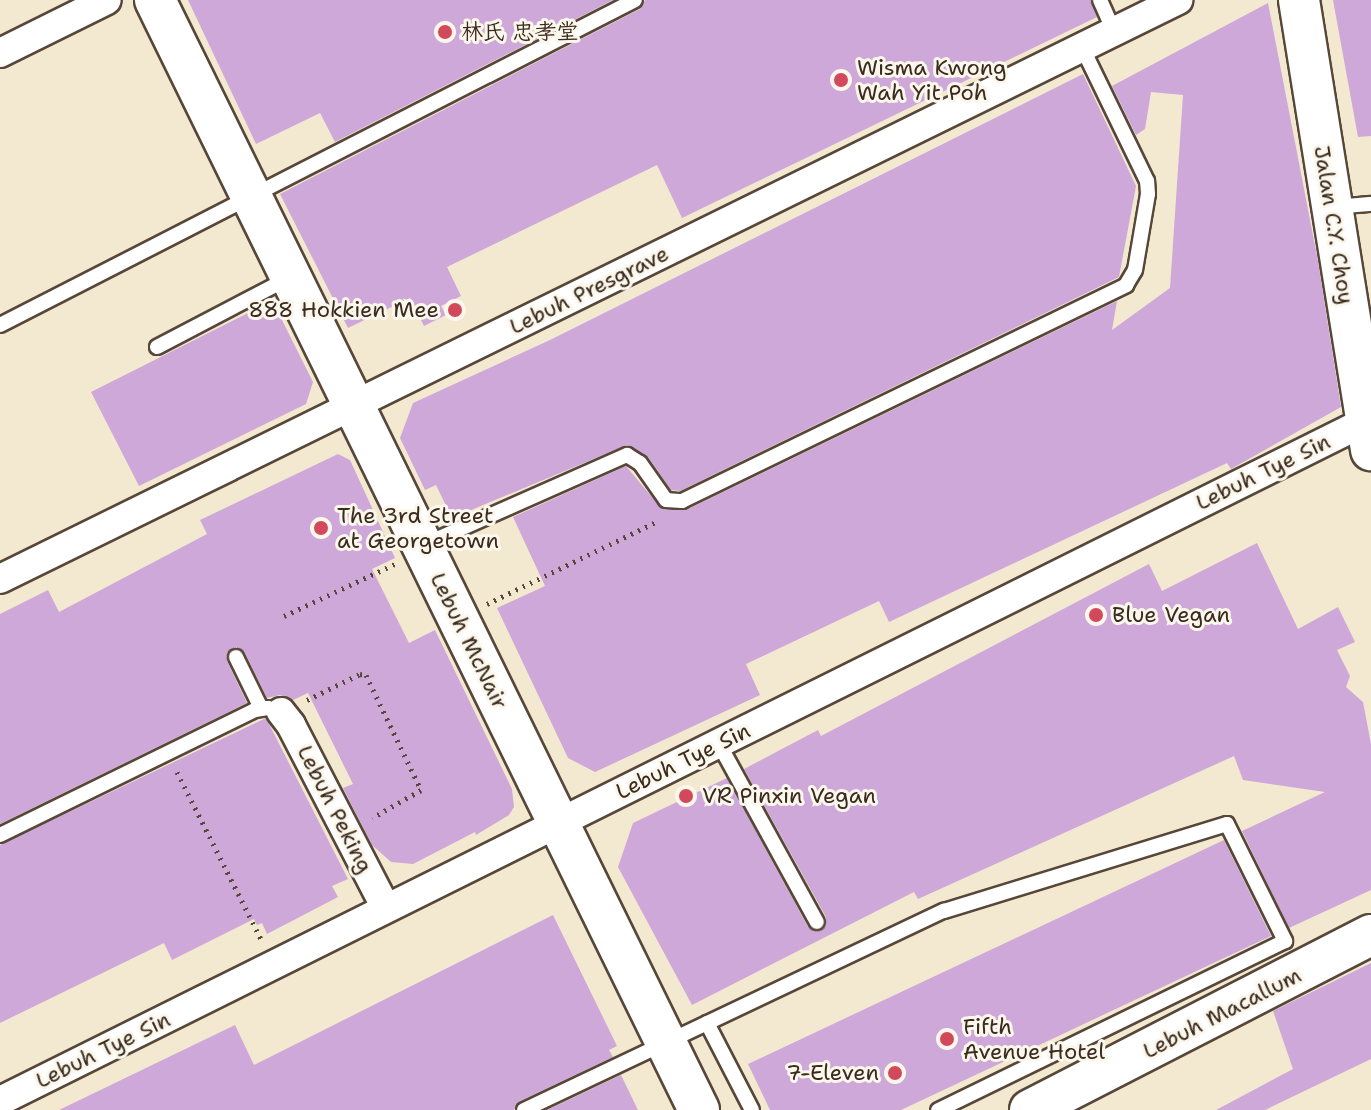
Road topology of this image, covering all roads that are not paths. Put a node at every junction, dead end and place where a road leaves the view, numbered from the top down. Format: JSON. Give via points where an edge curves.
{"nodes":[{"id":1,"x":107,"y":0,"type":"edge"},
{"id":2,"x":155,"y":0,"type":"edge"},
{"id":3,"x":635,"y":0,"type":"edge"},
{"id":4,"x":1100,"y":0,"type":"edge"},
{"id":5,"x":1178,"y":0,"type":"edge"},
{"id":6,"x":1299,"y":0,"type":"edge"},
{"id":7,"x":1114,"y":31,"type":"junction"},
{"id":8,"x":1082,"y":47,"type":"junction"},
{"id":9,"x":0,"y":53,"type":"edge"},
{"id":10,"x":250,"y":195,"type":"junction"},
{"id":11,"x":1371,"y":204,"type":"edge"},
{"id":12,"x":1329,"y":207,"type":"junction"},
{"id":13,"x":291,"y":277,"type":"junction"},
{"id":14,"x":0,"y":325,"type":"edge"},
{"id":15,"x":157,"y":347,"type":"dead end"},
{"id":16,"x":354,"y":405,"type":"junction"},
{"id":17,"x":1368,"y":436,"type":"edge"},
{"id":18,"x":423,"y":548,"type":"junction"},
{"id":19,"x":0,"y":579,"type":"edge"},
{"id":20,"x":236,"y":657,"type":"dead end"},
{"id":21,"x":271,"y":710,"type":"junction"},
{"id":22,"x":719,"y":744,"type":"junction"},
{"id":23,"x":558,"y":824,"type":"junction"},
{"id":24,"x":0,"y":835,"type":"edge"},
{"id":25,"x":386,"y":908,"type":"junction"},
{"id":26,"x":817,"y":922,"type":"dead end"},
{"id":27,"x":1371,"y":935,"type":"edge"},
{"id":28,"x":1206,"y":1002,"type":"junction"},
{"id":29,"x":707,"y":1023,"type":"junction"},
{"id":30,"x":665,"y":1042,"type":"junction"},
{"id":31,"x":0,"y":1101,"type":"edge"},
{"id":32,"x":524,"y":1110,"type":"edge"},
{"id":33,"x":699,"y":1110,"type":"edge"},
{"id":34,"x":752,"y":1110,"type":"edge"},
{"id":35,"x":938,"y":1110,"type":"edge"},
{"id":36,"x":1030,"y":1110,"type":"edge"}],
"edges":[{"from":1,"to":9,"type":"street"},
{"from":2,"to":10,"type":"street","name":"Lebuh McNair"},
{"from":3,"to":10,"type":"lane"},
{"from":4,"to":7,"type":"lane"},
{"from":5,"to":7,"type":"street","name":"Lebuh Presgrave"},
{"from":6,"to":12,"type":"street","name":"Jalan C.Y. Choy"},
{"from":7,"to":8,"type":"street","name":"Lebuh Presgrave"},
{"from":8,"to":16,"type":"street","name":"Lebuh Presgrave"},
{"from":8,"to":18,"type":"lane","via":[[1147,181],[1132,278],[1126,285],[682,501],[660,494],[634,457],[627,455]]},
{"from":10,"to":13,"type":"street","name":"Lebuh McNair"},
{"from":10,"to":14,"type":"lane"},
{"from":11,"to":12,"type":"lane"},
{"from":12,"to":17,"type":"street","name":"Jalan C.Y. Choy"},
{"from":13,"to":15,"type":"lane"},
{"from":13,"to":16,"type":"street","name":"Lebuh McNair"},
{"from":16,"to":18,"type":"street","name":"Lebuh McNair"},
{"from":16,"to":19,"type":"street","name":"Lebuh Presgrave"},
{"from":17,"to":22,"type":"street","name":"Lebuh Tye Sin"},
{"from":18,"to":23,"type":"street","name":"Lebuh McNair"},
{"from":20,"to":21,"type":"lane"},
{"from":21,"to":24,"type":"lane","via":[[168,753]]},
{"from":21,"to":25,"type":"street","name":"Lebuh Peking","via":[[291,725]]},
{"from":22,"to":23,"type":"street","name":"Lebuh Tye Sin"},
{"from":22,"to":26,"type":"lane"},
{"from":23,"to":25,"type":"street","name":"Lebuh Tye Sin"},
{"from":23,"to":30,"type":"street","name":"Lebuh McNair"},
{"from":25,"to":31,"type":"street","name":"Lebuh Tye Sin"},
{"from":27,"to":28,"type":"street","name":"Lebuh Macallum"},
{"from":28,"to":29,"type":"lane","via":[[1285,941],[1227,824],[944,911]]},
{"from":28,"to":35,"type":"lane"},
{"from":28,"to":36,"type":"street","name":"Lebuh Macallum"},
{"from":29,"to":30,"type":"lane"},
{"from":29,"to":34,"type":"lane"},
{"from":30,"to":32,"type":"lane"},
{"from":30,"to":33,"type":"street","name":"Lebuh McNair"}]}
